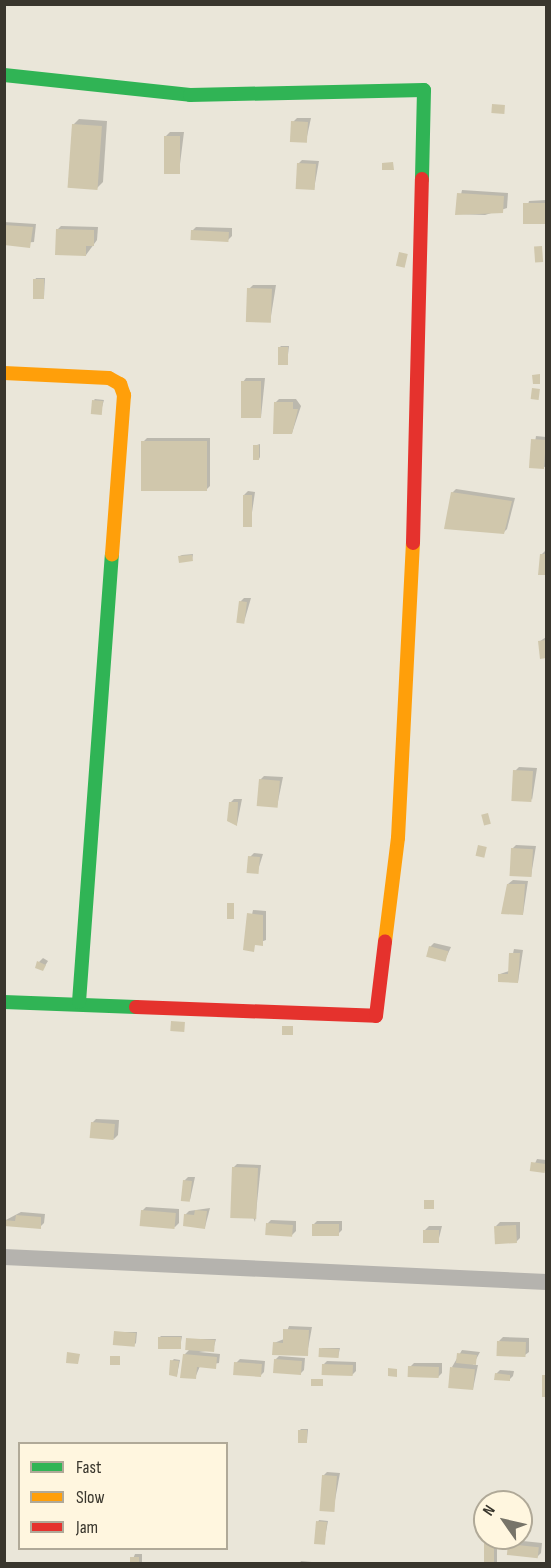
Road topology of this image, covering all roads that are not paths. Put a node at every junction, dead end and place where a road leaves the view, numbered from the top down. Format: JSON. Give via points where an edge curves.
{"nodes":[{"id":1,"x":4,"y":75,"type":"edge"},
{"id":2,"x":4,"y":373,"type":"edge"},
{"id":3,"x":4,"y":1002,"type":"edge"},
{"id":4,"x":79,"y":1002,"type":"junction"},
{"id":5,"x":4,"y":1257,"type":"edge"},
{"id":6,"x":546,"y":1282,"type":"edge"}],
"edges":[{"from":1,"to":4,"type":"street","via":[[190,96],[424,90],[414,521],[398,838],[376,1016]]},
{"from":2,"to":4,"type":"street","via":[[109,378],[120,384],[124,395]]},
{"from":3,"to":4,"type":"street"},
{"from":5,"to":6,"type":"street"}]}
